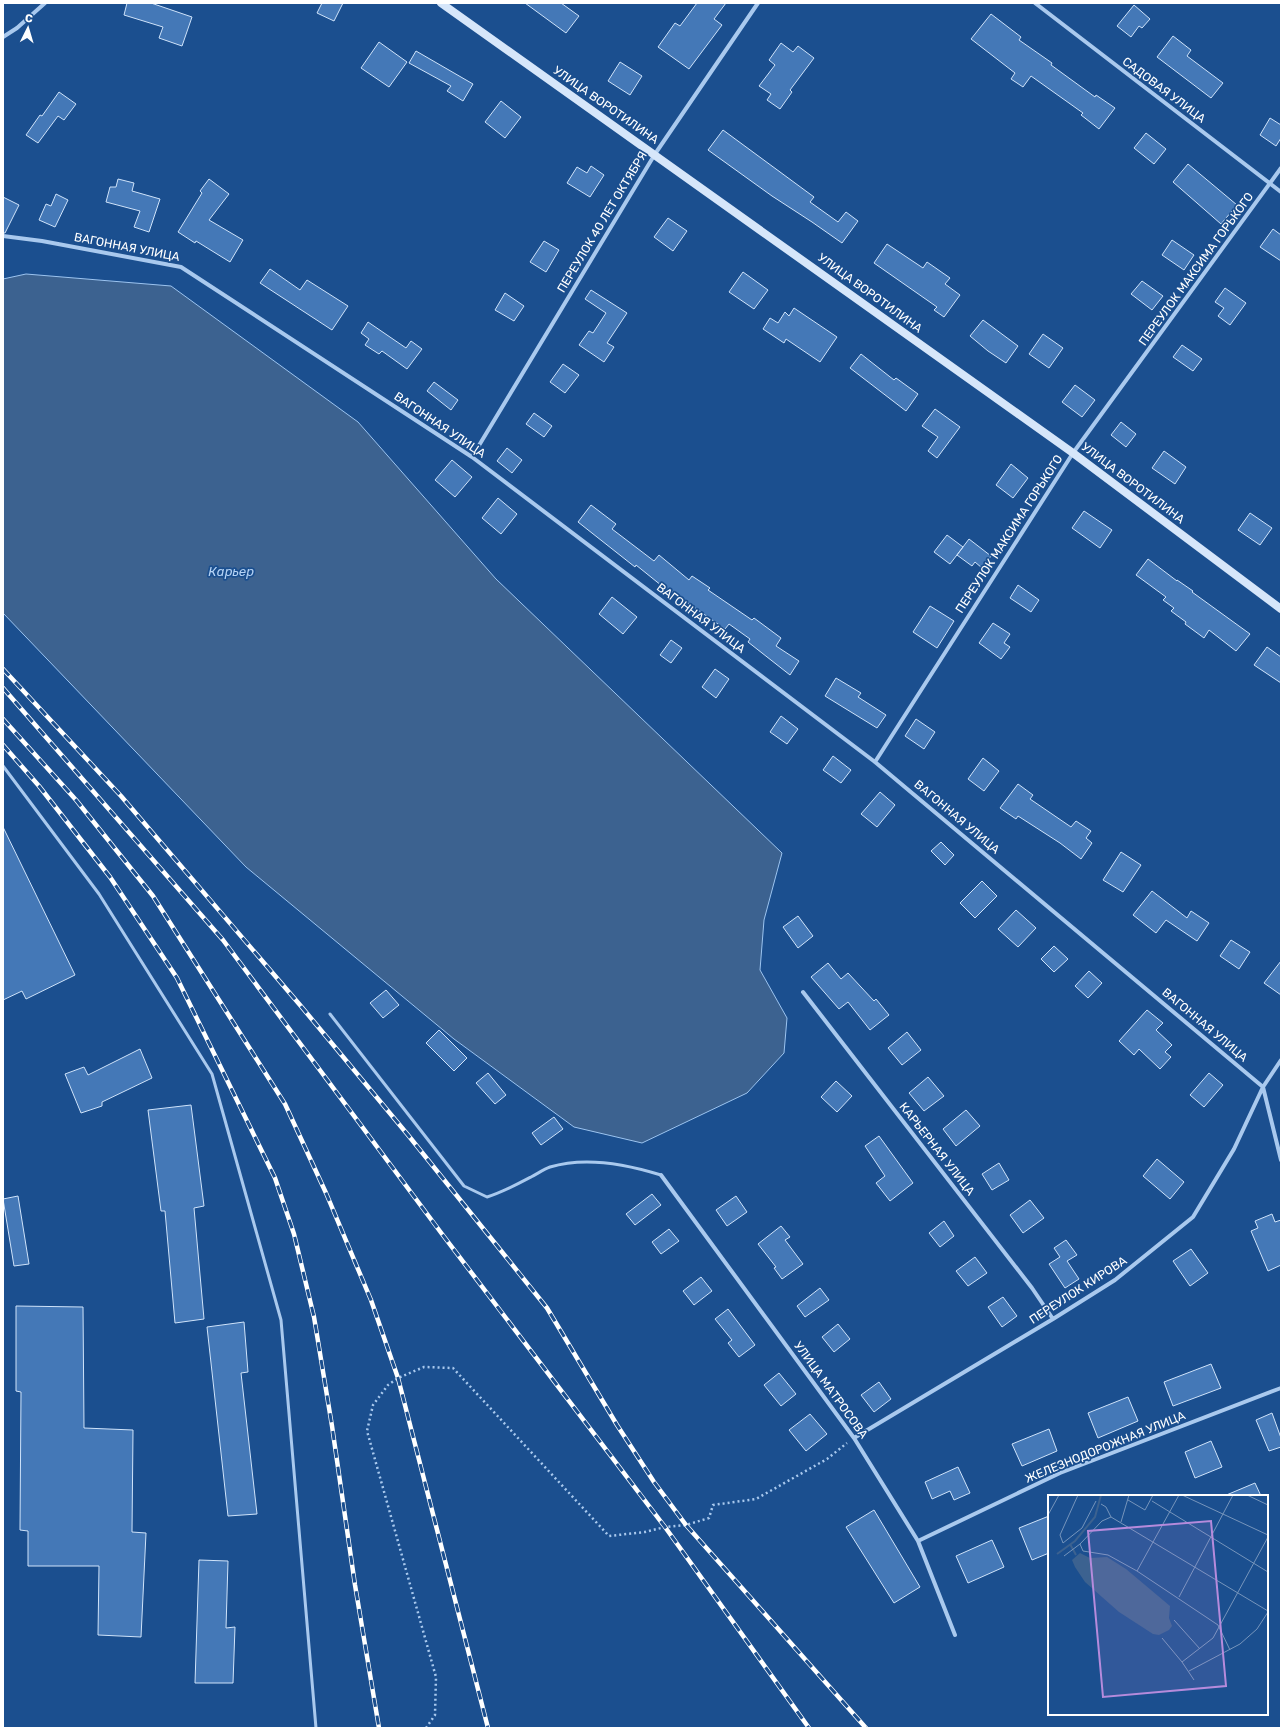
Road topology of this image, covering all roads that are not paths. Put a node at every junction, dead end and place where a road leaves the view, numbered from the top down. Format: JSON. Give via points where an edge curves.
{"nodes":[{"id":1,"x":45,"y":3,"type":"edge"},
{"id":2,"x":441,"y":3,"type":"edge"},
{"id":3,"x":758,"y":3,"type":"edge"},
{"id":4,"x":1035,"y":3,"type":"edge"},
{"id":5,"x":3,"y":37,"type":"edge"},
{"id":6,"x":655,"y":154,"type":"junction"},
{"id":7,"x":1281,"y":168,"type":"edge"},
{"id":8,"x":1270,"y":184,"type":"junction"},
{"id":9,"x":1281,"y":192,"type":"edge"},
{"id":10,"x":3,"y":236,"type":"edge"},
{"id":11,"x":1073,"y":453,"type":"junction"},
{"id":12,"x":472,"y":457,"type":"junction"},
{"id":13,"x":1281,"y":609,"type":"edge"},
{"id":14,"x":875,"y":762,"type":"junction"},
{"id":15,"x":3,"y":766,"type":"edge"},
{"id":16,"x":803,"y":992,"type":"dead end"},
{"id":17,"x":330,"y":1014,"type":"dead end"},
{"id":18,"x":1281,"y":1060,"type":"edge"},
{"id":19,"x":1263,"y":1087,"type":"junction"},
{"id":20,"x":1281,"y":1160,"type":"edge"},
{"id":21,"x":661,"y":1175,"type":"joint"},
{"id":22,"x":1053,"y":1319,"type":"junction"},
{"id":23,"x":1281,"y":1388,"type":"edge"},
{"id":24,"x":854,"y":1438,"type":"junction"},
{"id":25,"x":918,"y":1541,"type":"junction"},
{"id":26,"x":955,"y":1635,"type":"dead end"},
{"id":27,"x":316,"y":1728,"type":"edge"}],
"edges":[{"from":1,"to":5,"type":"street"},
{"from":2,"to":6,"type":"street","name":"УЛИЦА ВОРОТИЛИНА"},
{"from":3,"to":6,"type":"street","name":"ПЕРЕУЛОК 40 ЛЕТ ОКТЯБРЯ"},
{"from":4,"to":8,"type":"street","name":"САДОВАЯ УЛИЦА"},
{"from":6,"to":11,"type":"street","name":"УЛИЦА ВОРОТИЛИНА"},
{"from":6,"to":12,"type":"street","name":"ПЕРЕУЛОК 40 ЛЕТ ОКТЯБРЯ"},
{"from":7,"to":8,"type":"street","name":"ПЕРЕУЛОК МАКСИМА ГОРЬКОГО"},
{"from":8,"to":9,"type":"street","name":"САДОВАЯ УЛИЦА"},
{"from":8,"to":11,"type":"street","name":"ПЕРЕУЛОК МАКСИМА ГОРЬКОГО"},
{"from":10,"to":12,"type":"street","name":"ВАГОННАЯ УЛИЦА","via":[[181,267]]},
{"from":11,"to":13,"type":"street","name":"УЛИЦА ВОРОТИЛИНА"},
{"from":11,"to":14,"type":"street","name":"ПЕРЕУЛОК МАКСИМА ГОРЬКОГО"},
{"from":12,"to":14,"type":"street","name":"ВАГОННАЯ УЛИЦА"},
{"from":14,"to":19,"type":"street","name":"ВАГОННАЯ УЛИЦА"},
{"from":15,"to":27,"type":"lane","via":[[99,894],[212,1074],[281,1320]]},
{"from":16,"to":22,"type":"street","name":"КАРЬЕРНАЯ УЛИЦА","via":[[1028,1282]]},
{"from":17,"to":21,"type":"lane","via":[[464,1186],[487,1196],[502,1192],[550,1167],[575,1162],[606,1162]]},
{"from":18,"to":19,"type":"street","name":"ПЕРЕУЛОК КИРОВА"},
{"from":19,"to":20,"type":"street"},
{"from":19,"to":22,"type":"street","name":"ПЕРЕУЛОК КИРОВА","via":[[1234,1149],[1193,1217],[1115,1280]]},
{"from":21,"to":24,"type":"street","name":"УЛИЦА МАТРОСОВА"},
{"from":22,"to":24,"type":"street","name":"ПЕРЕУЛОК КИРОВА"},
{"from":23,"to":25,"type":"street","name":"ЖЕЛЕЗНОДОРОЖНАЯ УЛИЦА","via":[[1060,1473]]},
{"from":24,"to":25,"type":"street","name":"УЛИЦА МАТРОСОВА"},
{"from":25,"to":26,"type":"street","name":"УЛИЦА МАТРОСОВА"}]}
